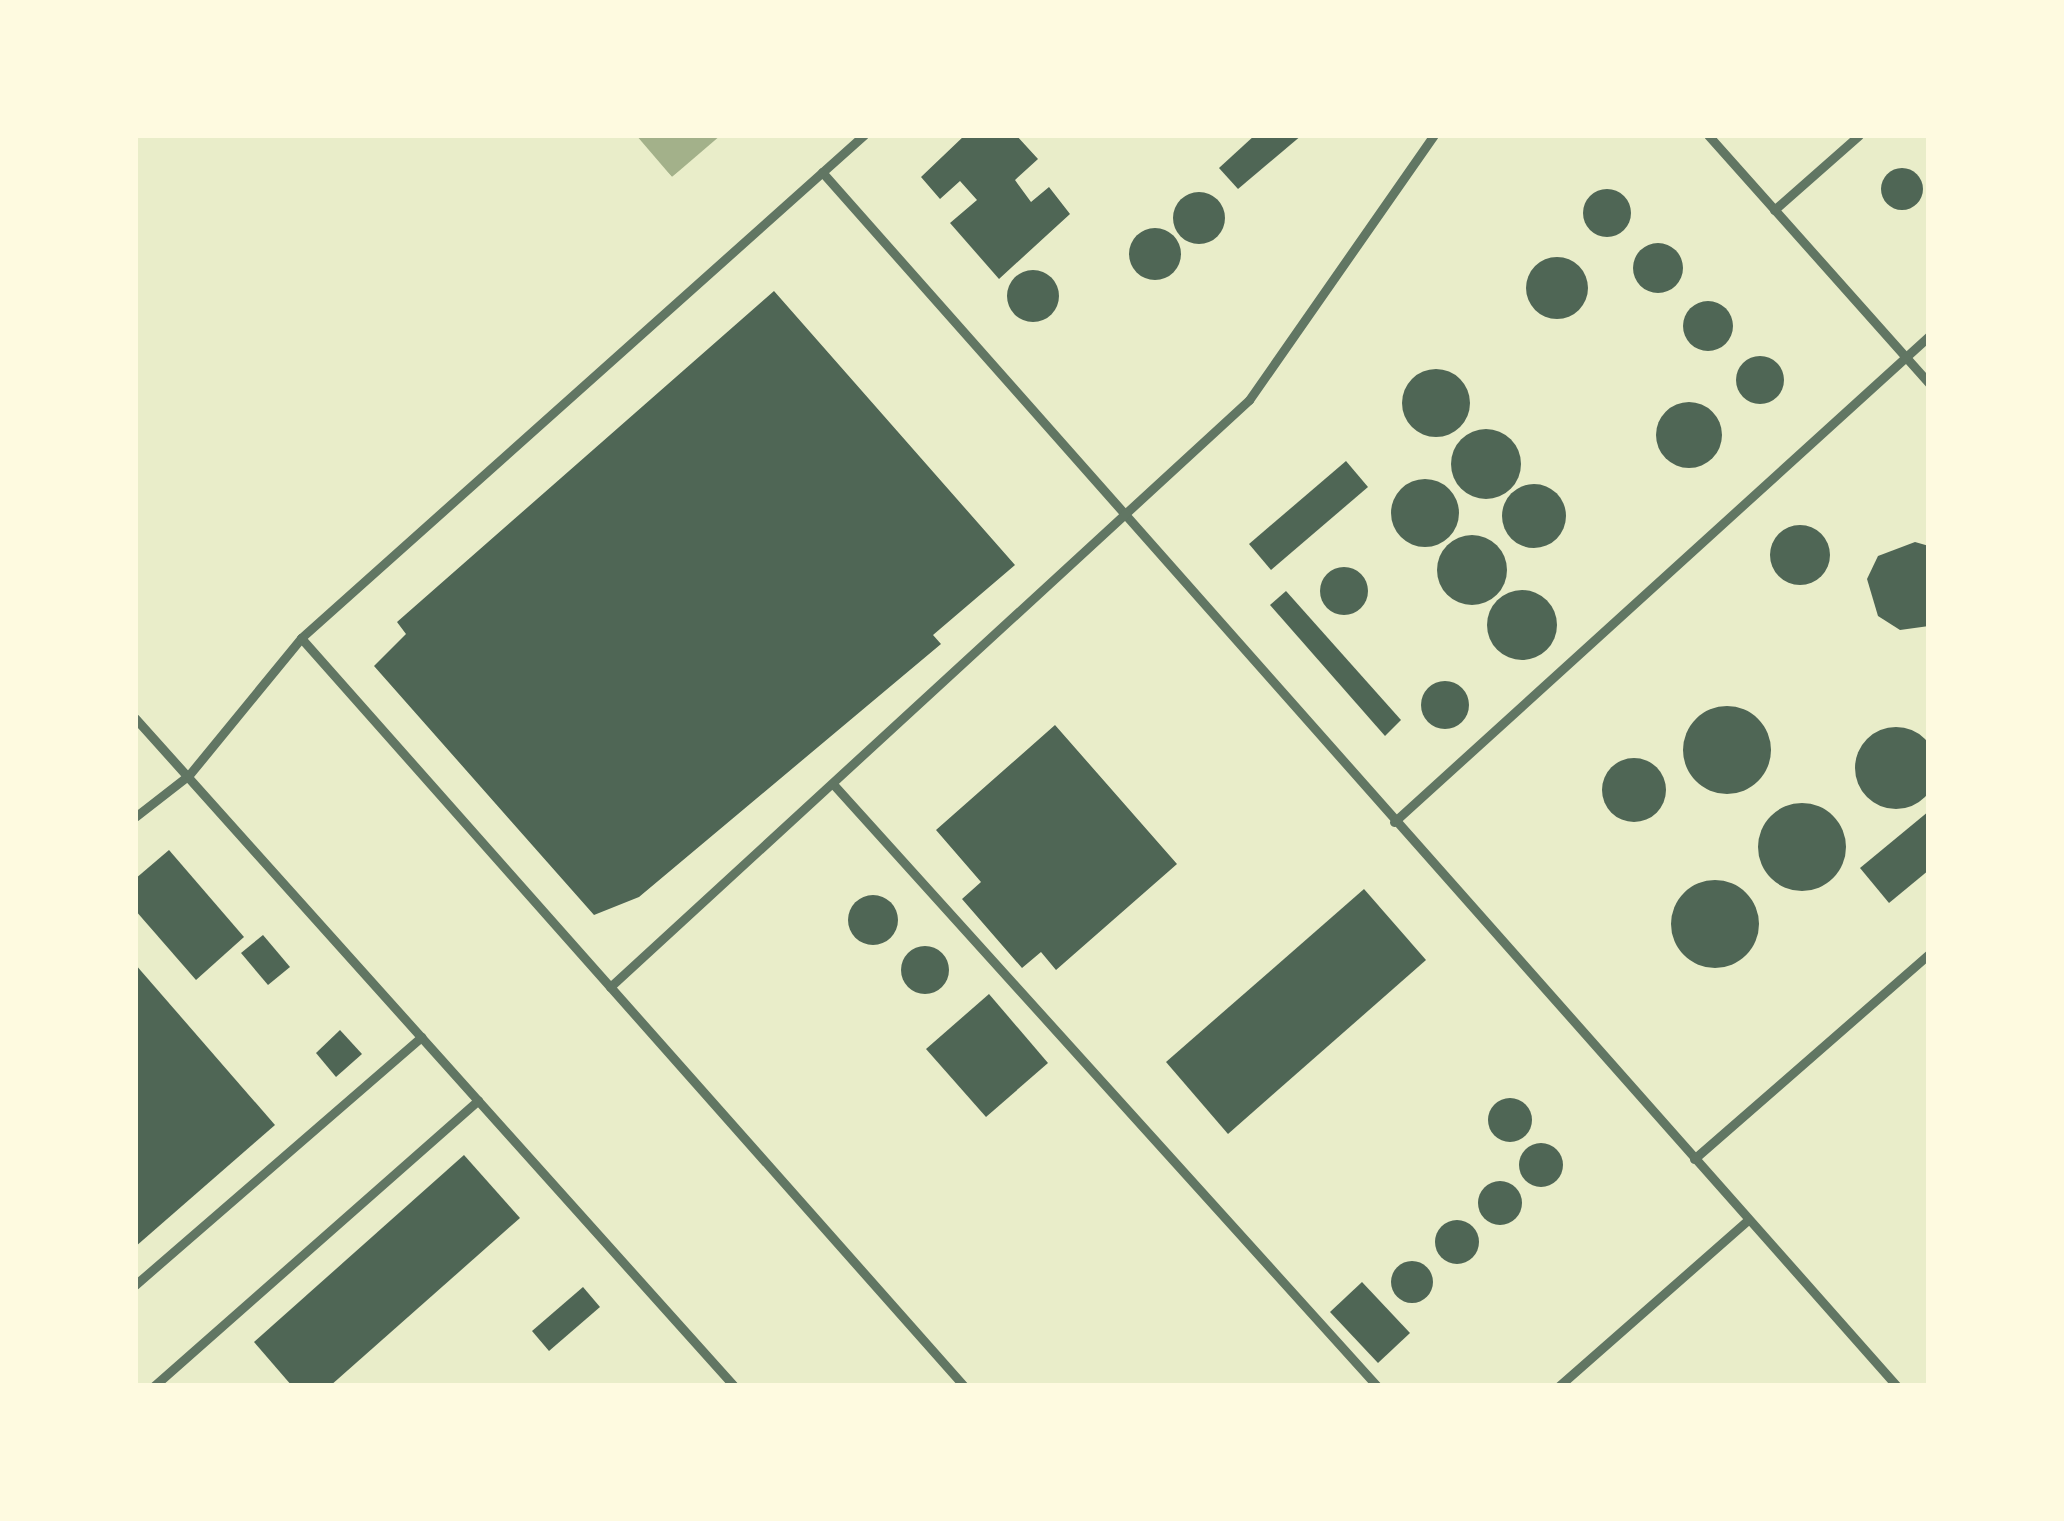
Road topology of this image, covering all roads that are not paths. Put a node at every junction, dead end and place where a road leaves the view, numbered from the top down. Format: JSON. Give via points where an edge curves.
{"nodes":[{"id":1,"x":864,"y":135,"type":"edge"},
{"id":2,"x":1434,"y":135,"type":"edge"},
{"id":3,"x":1708,"y":135,"type":"edge"},
{"id":4,"x":1859,"y":135,"type":"edge"},
{"id":5,"x":822,"y":172,"type":"junction"},
{"id":6,"x":1774,"y":210,"type":"junction"},
{"id":7,"x":1929,"y":336,"type":"edge"},
{"id":8,"x":1906,"y":356,"type":"junction"},
{"id":9,"x":1929,"y":383,"type":"edge"},
{"id":10,"x":1124,"y":519,"type":"junction"},
{"id":11,"x":301,"y":638,"type":"junction"},
{"id":12,"x":135,"y":718,"type":"edge"},
{"id":13,"x":189,"y":775,"type":"junction"},
{"id":14,"x":833,"y":784,"type":"junction"},
{"id":15,"x":135,"y":817,"type":"edge"},
{"id":16,"x":1394,"y":822,"type":"junction"},
{"id":17,"x":1929,"y":954,"type":"edge"},
{"id":18,"x":610,"y":987,"type":"junction"},
{"id":19,"x":422,"y":1037,"type":"junction"},
{"id":20,"x":478,"y":1100,"type":"junction"},
{"id":21,"x":1694,"y":1159,"type":"junction"},
{"id":22,"x":1748,"y":1220,"type":"junction"},
{"id":23,"x":135,"y":1285,"type":"edge"},
{"id":24,"x":166,"y":1376,"type":"junction"},
{"id":25,"x":154,"y":1386,"type":"edge"},
{"id":26,"x":175,"y":1386,"type":"edge"},
{"id":27,"x":734,"y":1386,"type":"edge"},
{"id":28,"x":964,"y":1386,"type":"edge"},
{"id":29,"x":1377,"y":1386,"type":"edge"},
{"id":30,"x":1559,"y":1386,"type":"edge"},
{"id":31,"x":1897,"y":1386,"type":"edge"}],
"edges":[{"from":1,"to":5,"type":"lane"},
{"from":2,"to":10,"type":"lane","via":[[1249,400]]},
{"from":3,"to":6,"type":"lane"},
{"from":4,"to":6,"type":"lane"},
{"from":5,"to":10,"type":"lane"},
{"from":5,"to":11,"type":"lane"},
{"from":6,"to":8,"type":"lane"},
{"from":7,"to":8,"type":"lane"},
{"from":8,"to":9,"type":"lane"},
{"from":8,"to":16,"type":"lane"},
{"from":10,"to":14,"type":"lane"},
{"from":10,"to":16,"type":"lane"},
{"from":11,"to":13,"type":"lane"},
{"from":11,"to":18,"type":"lane"},
{"from":12,"to":13,"type":"lane"},
{"from":13,"to":15,"type":"lane"},
{"from":13,"to":19,"type":"lane"},
{"from":14,"to":18,"type":"lane"},
{"from":14,"to":29,"type":"lane"},
{"from":16,"to":21,"type":"lane"},
{"from":17,"to":21,"type":"lane"},
{"from":18,"to":28,"type":"lane"},
{"from":19,"to":20,"type":"lane"},
{"from":19,"to":23,"type":"lane"},
{"from":20,"to":24,"type":"lane"},
{"from":20,"to":27,"type":"lane"},
{"from":21,"to":22,"type":"lane"},
{"from":22,"to":30,"type":"lane"},
{"from":22,"to":31,"type":"lane"},
{"from":24,"to":25,"type":"lane"},
{"from":24,"to":26,"type":"lane"}]}
